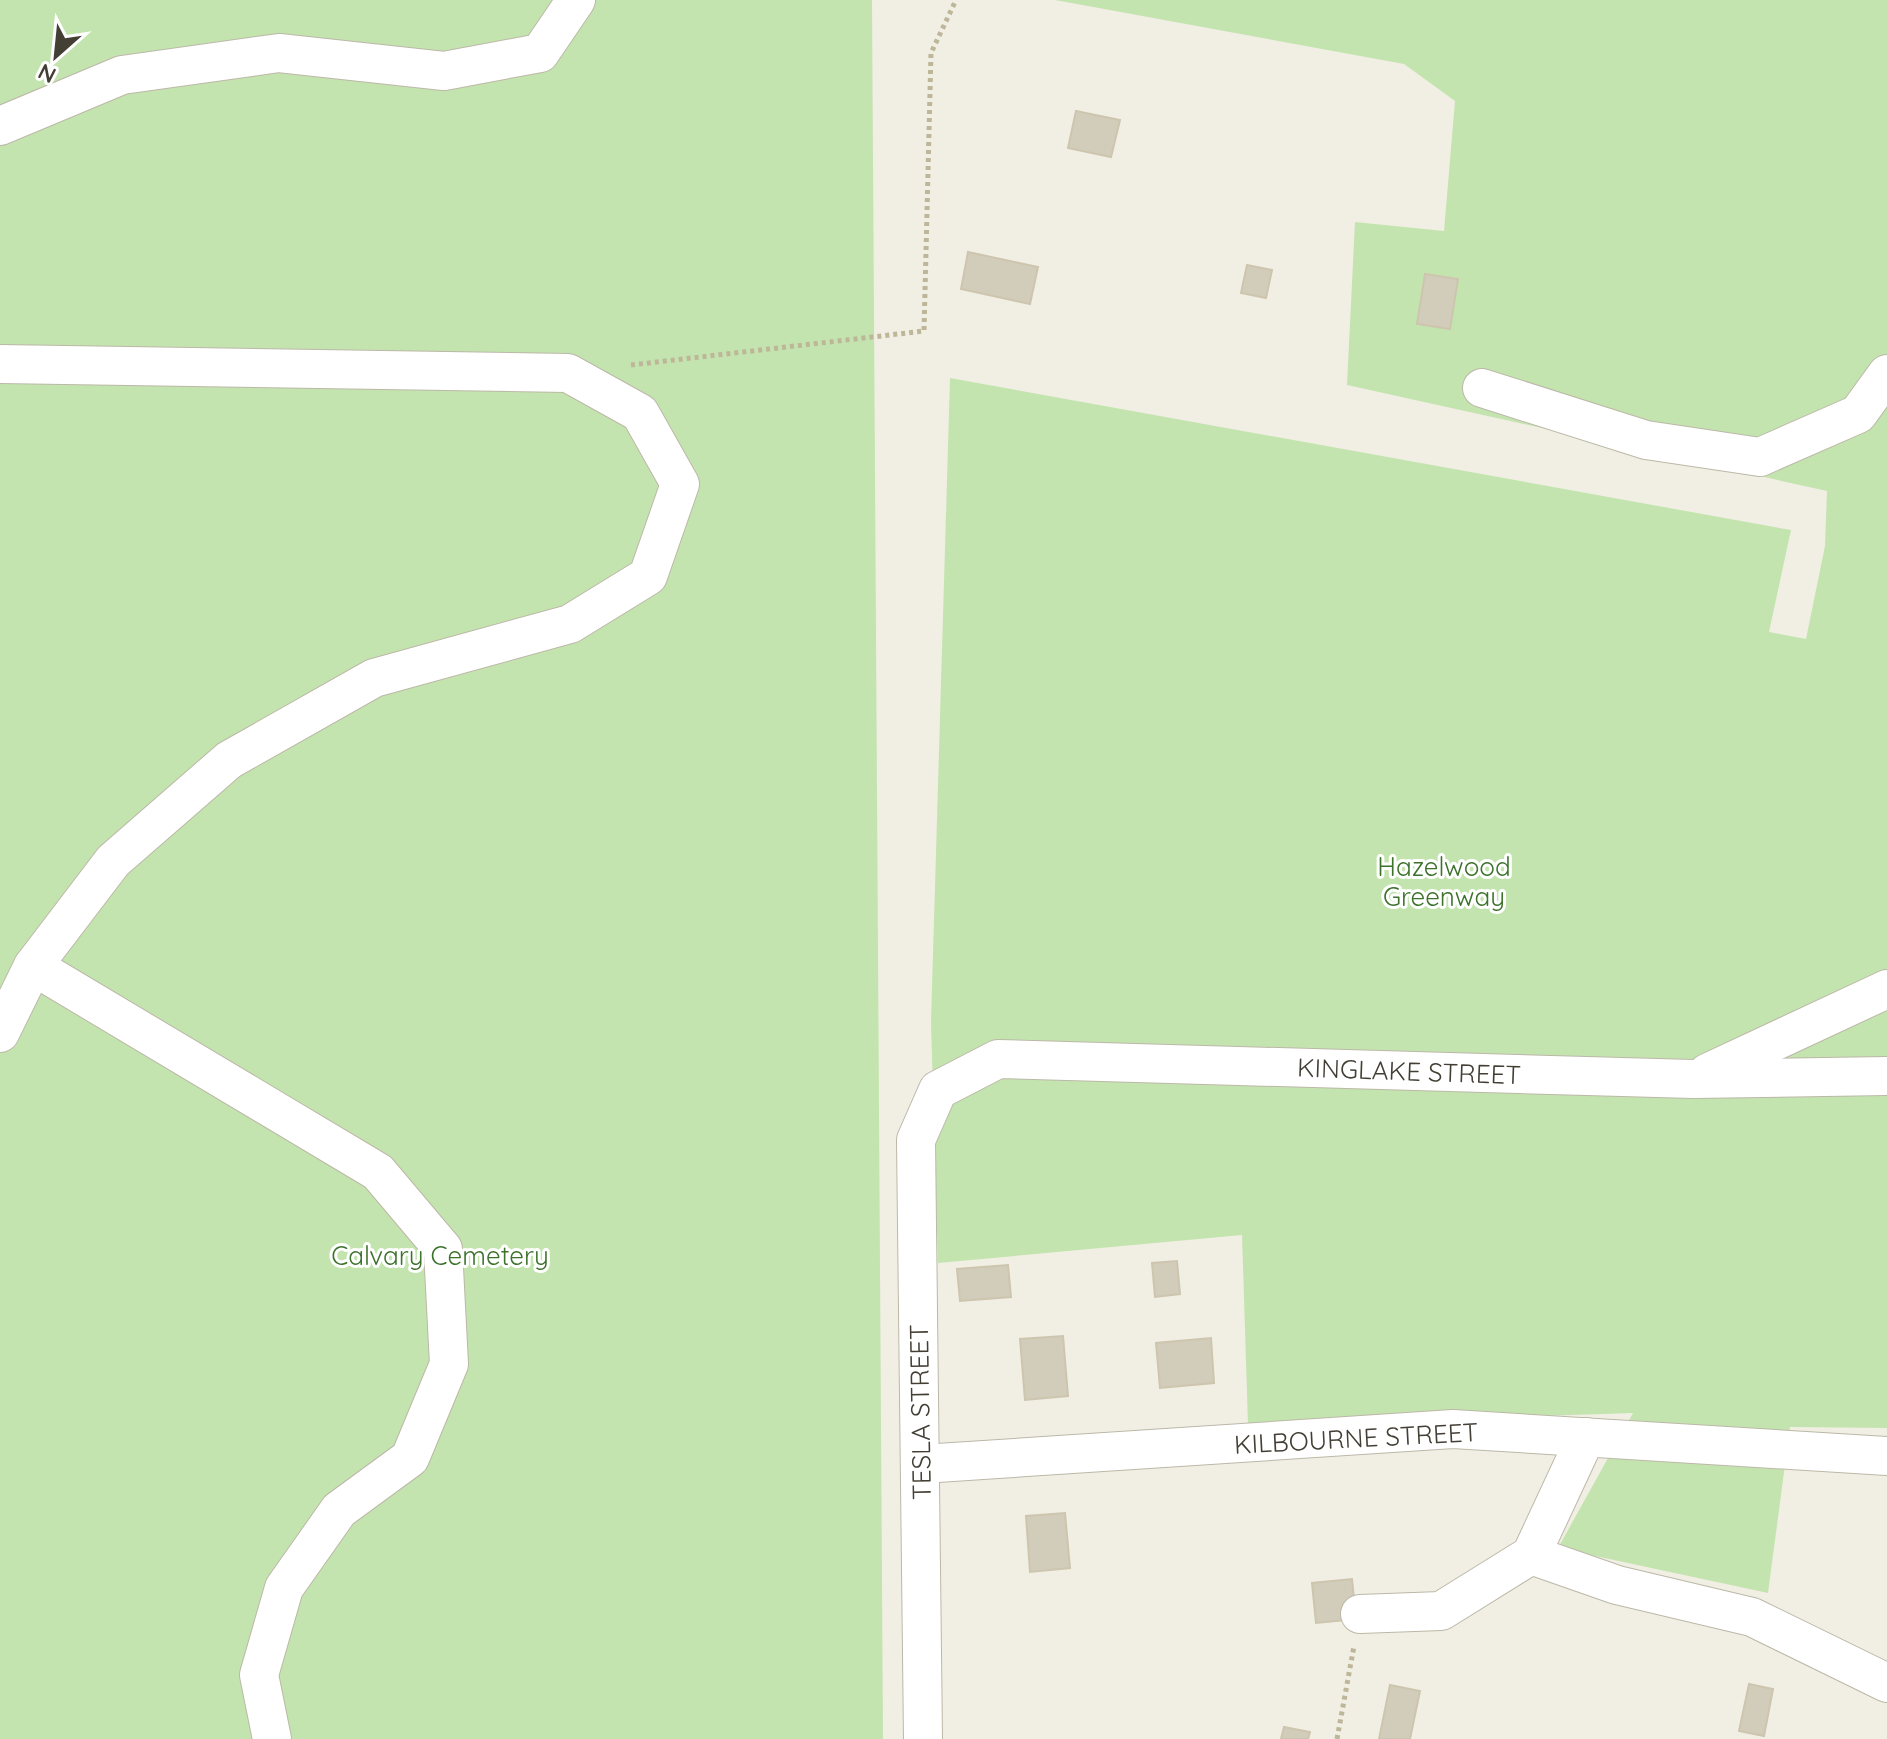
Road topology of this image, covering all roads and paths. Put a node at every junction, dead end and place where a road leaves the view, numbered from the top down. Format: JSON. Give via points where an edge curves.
{"nodes":[{"id":1,"x":576,"y":0,"type":"edge"},
{"id":2,"x":956,"y":0,"type":"edge"},
{"id":3,"x":0,"y":126,"type":"edge"},
{"id":4,"x":0,"y":364,"type":"edge"},
{"id":5,"x":630,"y":365,"type":"dead end"},
{"id":6,"x":1887,"y":374,"type":"edge"},
{"id":7,"x":1482,"y":388,"type":"dead end"},
{"id":8,"x":33,"y":966,"type":"junction"},
{"id":9,"x":1887,"y":989,"type":"edge"},
{"id":10,"x":0,"y":1033,"type":"edge"},
{"id":11,"x":1887,"y":1076,"type":"edge"},
{"id":12,"x":1693,"y":1079,"type":"junction"},
{"id":13,"x":938,"y":1090,"type":"joint"},
{"id":14,"x":1586,"y":1437,"type":"junction"},
{"id":15,"x":1887,"y":1456,"type":"edge"},
{"id":16,"x":922,"y":1464,"type":"junction"},
{"id":17,"x":1531,"y":1555,"type":"junction"},
{"id":18,"x":1360,"y":1614,"type":"joint"},
{"id":19,"x":1887,"y":1683,"type":"edge"},
{"id":20,"x":272,"y":1739,"type":"edge"},
{"id":21,"x":923,"y":1739,"type":"edge"},
{"id":22,"x":1337,"y":1739,"type":"edge"}],
"edges":[{"from":1,"to":3,"type":"street","via":[[540,53],[444,71],[279,53],[122,75]]},
{"from":2,"to":5,"type":"path","via":[[931,53],[924,331]]},
{"from":4,"to":8,"type":"street","via":[[568,373],[640,413],[680,484],[648,576],[570,624],[374,678],[229,760],[113,861]]},
{"from":6,"to":7,"type":"street","via":[[1858,414],[1760,457],[1646,440]]},
{"from":8,"to":10,"type":"street"},
{"from":8,"to":20,"type":"street","via":[[378,1172],[443,1249],[449,1364],[410,1458],[339,1510],[284,1588],[259,1675]]},
{"from":9,"to":12,"type":"street"},
{"from":11,"to":12,"type":"street","name":"KINGLAKE STREET"},
{"from":12,"to":13,"type":"street","name":"KINGLAKE STREET","via":[[998,1059]]},
{"from":13,"to":16,"type":"street","name":"TESLA STREET","via":[[916,1140]]},
{"from":14,"to":15,"type":"street","name":"KILBOURNE STREET"},
{"from":14,"to":16,"type":"street","name":"KILBOURNE STREET","via":[[1453,1429]]},
{"from":14,"to":17,"type":"street"},
{"from":16,"to":21,"type":"street","name":"TESLA STREET"},
{"from":17,"to":18,"type":"street","via":[[1441,1611]]},
{"from":17,"to":19,"type":"street","via":[[1617,1585],[1752,1617]]},
{"from":18,"to":22,"type":"path"}]}
